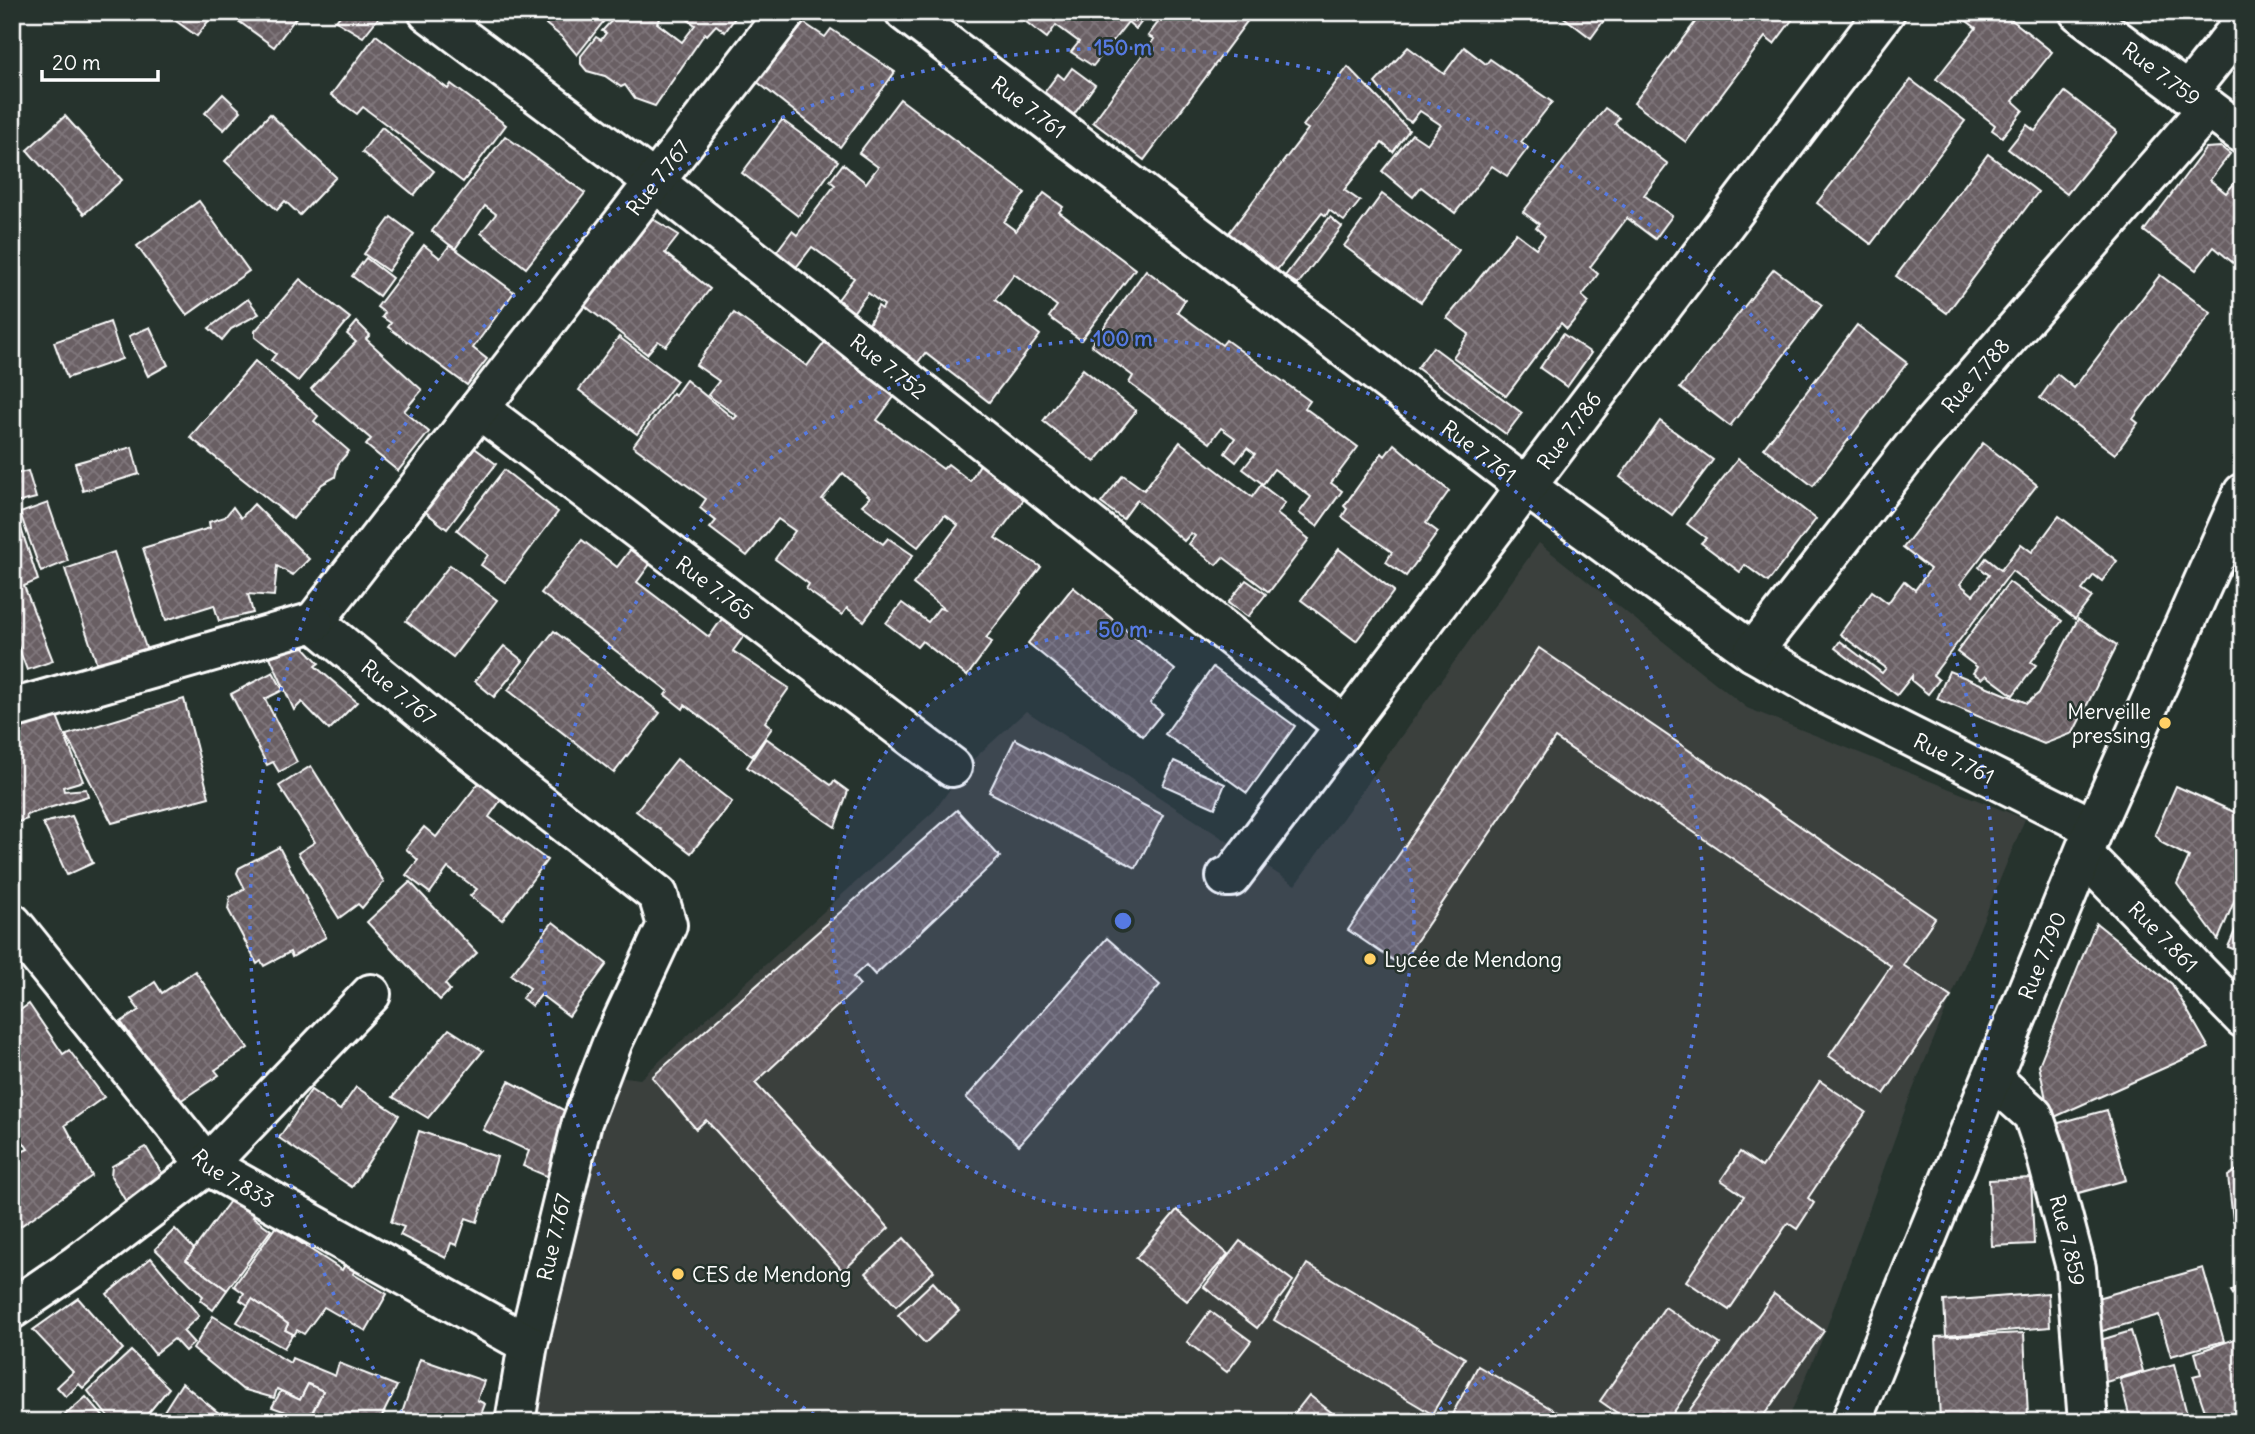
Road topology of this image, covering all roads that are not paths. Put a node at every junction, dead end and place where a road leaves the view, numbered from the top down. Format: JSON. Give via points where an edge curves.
{"nodes":[{"id":1,"x":428,"y":12,"type":"edge"},
{"id":2,"x":786,"y":12,"type":"edge"},
{"id":3,"x":905,"y":12,"type":"edge"},
{"id":4,"x":1885,"y":12,"type":"edge"},
{"id":5,"x":2079,"y":12,"type":"edge"},
{"id":6,"x":2243,"y":23,"type":"edge"},
{"id":7,"x":2197,"y":100,"type":"junction"},
{"id":8,"x":2243,"y":134,"type":"edge"},
{"id":9,"x":655,"y":181,"type":"junction"},
{"id":10,"x":479,"y":409,"type":"junction"},
{"id":11,"x":1524,"y":485,"type":"junction"},
{"id":12,"x":2243,"y":492,"type":"edge"},
{"id":13,"x":314,"y":622,"type":"junction"},
{"id":14,"x":1753,"y":652,"type":"junction"},
{"id":15,"x":12,"y":709,"type":"edge"},
{"id":16,"x":1345,"y":726,"type":"junction"},
{"id":17,"x":952,"y":767,"type":"dead end"},
{"id":18,"x":2089,"y":842,"type":"junction"},
{"id":19,"x":1226,"y":877,"type":"dead end"},
{"id":20,"x":12,"y":923,"type":"edge"},
{"id":21,"x":370,"y":994,"type":"dead end"},
{"id":22,"x":2243,"y":1018,"type":"edge"},
{"id":23,"x":1993,"y":1079,"type":"junction"},
{"id":24,"x":207,"y":1165,"type":"junction"},
{"id":25,"x":12,"y":1309,"type":"edge"},
{"id":26,"x":528,"y":1345,"type":"junction"},
{"id":27,"x":514,"y":1422,"type":"edge"},
{"id":28,"x":1851,"y":1422,"type":"edge"},
{"id":29,"x":2088,"y":1422,"type":"edge"}],
"edges":[{"from":1,"to":9,"type":"street","name":"Rue 7.752"},
{"from":2,"to":9,"type":"street","name":"Rue 7.767"},
{"from":3,"to":11,"type":"street","name":"Rue 7.761"},
{"from":4,"to":11,"type":"street","name":"Rue 7.786"},
{"from":5,"to":7,"type":"street","name":"Rue 7.759"},
{"from":6,"to":7,"type":"street","name":"Rue 7.788"},
{"from":7,"to":8,"type":"street","name":"Rue 7.759"},
{"from":7,"to":14,"type":"street","name":"Rue 7.788","via":[[1917,442]]},
{"from":9,"to":10,"type":"street","name":"Rue 7.767"},
{"from":9,"to":16,"type":"street","name":"Rue 7.752"},
{"from":10,"to":13,"type":"street","name":"Rue 7.767"},
{"from":10,"to":17,"type":"street","name":"Rue 7.765"},
{"from":11,"to":14,"type":"street","name":"Rue 7.761"},
{"from":11,"to":16,"type":"street","name":"Rue 7.786"},
{"from":12,"to":18,"type":"street","name":"Rue 7.790"},
{"from":13,"to":15,"type":"street"},
{"from":13,"to":26,"type":"street","name":"Rue 7.767","via":[[658,895],[667,925],[612,1041],[582,1122]]},
{"from":14,"to":18,"type":"street","name":"Rue 7.761"},
{"from":16,"to":19,"type":"street","name":"Rue 7.786","via":[[1231,877]]},
{"from":18,"to":22,"type":"street","name":"Rue 7.861"},
{"from":18,"to":23,"type":"street","name":"Rue 7.790"},
{"from":20,"to":24,"type":"street","name":"Rue 7.833"},
{"from":21,"to":24,"type":"street"},
{"from":23,"to":28,"type":"street","name":"Rue 7.790"},
{"from":23,"to":29,"type":"street","name":"Rue 7.859","via":[[2033,1115],[2045,1150],[2076,1268]]},
{"from":24,"to":25,"type":"street"},
{"from":24,"to":26,"type":"street","name":"Rue 7.833"},
{"from":26,"to":27,"type":"street","name":"Rue 7.767"}]}
